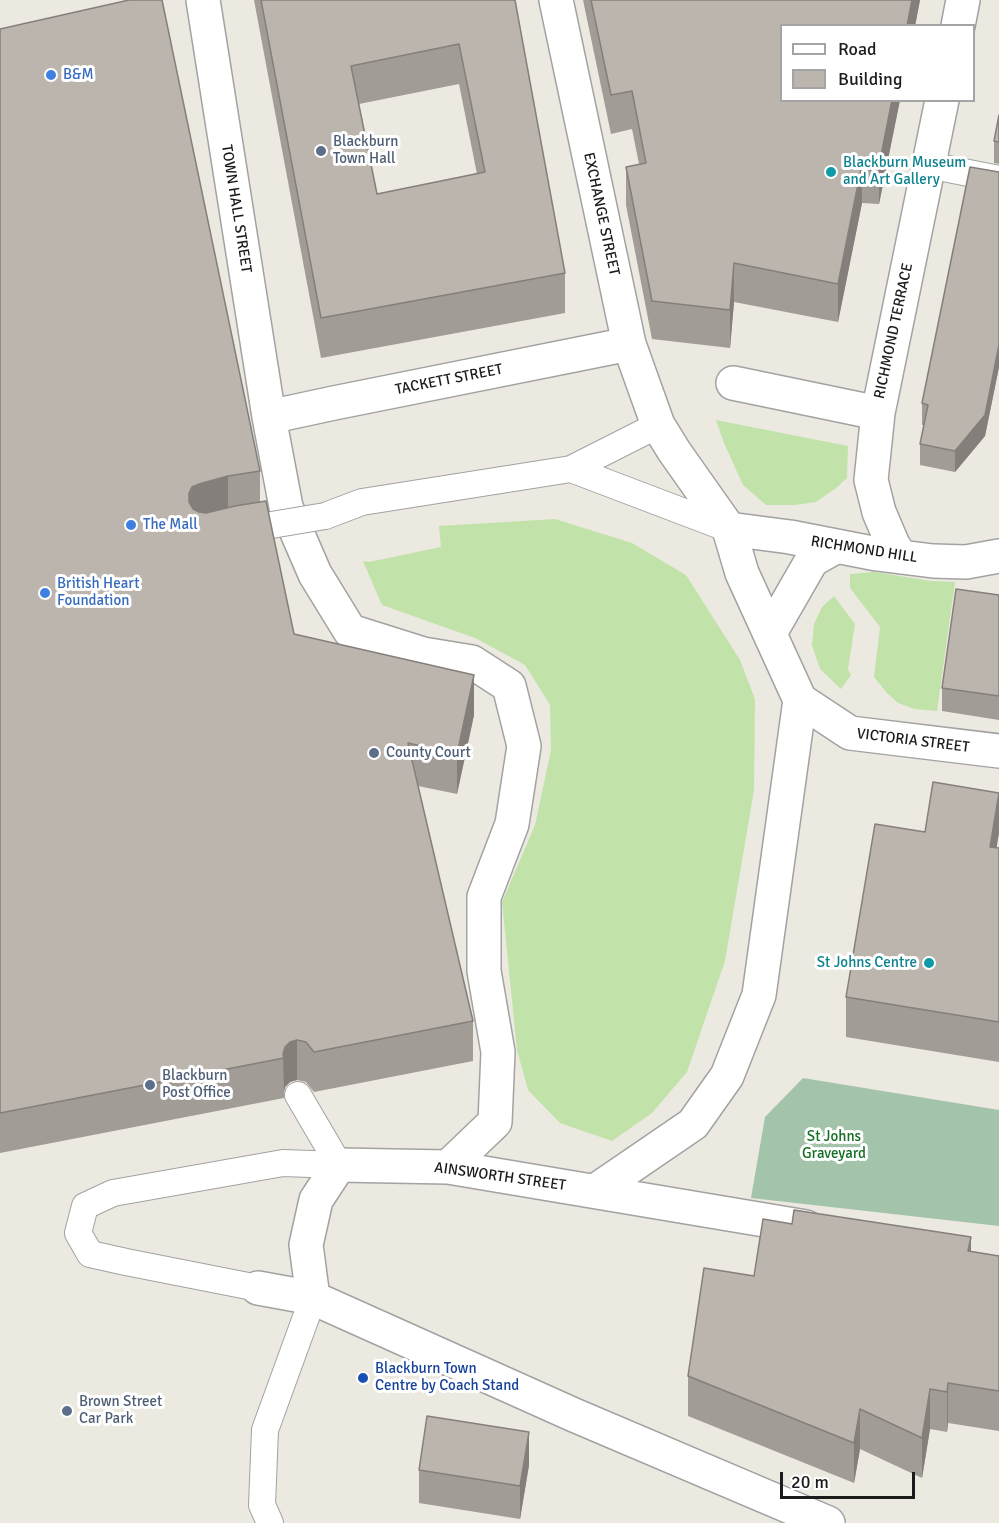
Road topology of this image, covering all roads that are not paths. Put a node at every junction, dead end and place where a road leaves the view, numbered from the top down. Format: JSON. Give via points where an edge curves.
{"nodes":[{"id":1,"x":203,"y":0,"type":"edge"},
{"id":2,"x":556,"y":0,"type":"edge"},
{"id":3,"x":963,"y":0,"type":"edge"},
{"id":4,"x":958,"y":24,"type":"edge"},
{"id":5,"x":942,"y":102,"type":"edge"},
{"id":6,"x":928,"y":165,"type":"junction"},
{"id":7,"x":999,"y":179,"type":"edge"},
{"id":8,"x":629,"y":344,"type":"junction"},
{"id":9,"x":733,"y":383,"type":"dead end"},
{"id":10,"x":878,"y":413,"type":"junction"},
{"id":11,"x":269,"y":417,"type":"junction"},
{"id":12,"x":658,"y":425,"type":"junction"},
{"id":13,"x":571,"y":469,"type":"junction"},
{"id":14,"x":729,"y":529,"type":"junction"},
{"id":15,"x":222,"y":533,"type":"edge"},
{"id":16,"x":837,"y":546,"type":"junction"},
{"id":17,"x":999,"y":556,"type":"edge"},
{"id":18,"x":901,"y":557,"type":"junction"},
{"id":19,"x":770,"y":633,"type":"junction"},
{"id":20,"x":800,"y":700,"type":"junction"},
{"id":21,"x":999,"y":751,"type":"edge"},
{"id":22,"x":298,"y":1095,"type":"dead end"},
{"id":23,"x":339,"y":1166,"type":"junction"},
{"id":24,"x":448,"y":1167,"type":"junction"},
{"id":25,"x":595,"y":1191,"type":"junction"},
{"id":26,"x":840,"y":1233,"type":"edge"},
{"id":27,"x":258,"y":1288,"type":"joint"},
{"id":28,"x":313,"y":1298,"type":"junction"},
{"id":29,"x":810,"y":1520,"type":"edge"},
{"id":30,"x":270,"y":1523,"type":"edge"}],
"edges":[{"from":1,"to":11,"type":"street","name":"TOWN HALL STREET"},
{"from":2,"to":8,"type":"street","name":"EXCHANGE STREET"},
{"from":3,"to":4,"type":"street"},
{"from":5,"to":6,"type":"street","name":"RICHMOND TERRACE"},
{"from":6,"to":7,"type":"lane"},
{"from":6,"to":10,"type":"street","name":"RICHMOND TERRACE"},
{"from":8,"to":11,"type":"street","name":"TACKETT STREET"},
{"from":8,"to":12,"type":"street","name":"EXCHANGE STREET"},
{"from":9,"to":10,"type":"street"},
{"from":10,"to":18,"type":"street","name":"RICHMOND TERRACE","via":[[871,480],[879,512]]},
{"from":11,"to":24,"type":"street","name":"TOWN HALL STREET","via":[[286,507],[315,574],[350,631],[423,654],[472,662],[508,686],[524,746],[512,824],[484,897],[484,971],[498,1052],[495,1122]]},
{"from":12,"to":13,"type":"lane"},
{"from":12,"to":14,"type":"street","name":"EXCHANGE STREET"},
{"from":13,"to":14,"type":"lane"},
{"from":13,"to":15,"type":"lane","bridge":true,"via":[[362,502],[325,516]]},
{"from":14,"to":16,"type":"street","name":"RICHMOND HILL"},
{"from":14,"to":19,"type":"street","name":"EXCHANGE STREET","via":[[742,573]]},
{"from":16,"to":18,"type":"street","name":"RICHMOND HILL"},
{"from":16,"to":19,"type":"street","via":[[812,560]]},
{"from":17,"to":18,"type":"street","name":"RICHMOND HILL","via":[[966,562]]},
{"from":19,"to":20,"type":"street","name":"EXCHANGE STREET"},
{"from":20,"to":21,"type":"street","name":"VICTORIA STREET","via":[[850,733]]},
{"from":20,"to":25,"type":"street","via":[[759,995],[727,1076],[693,1124]]},
{"from":22,"to":23,"type":"lane"},
{"from":23,"to":24,"type":"street","name":"AINSWORTH STREET"},
{"from":23,"to":27,"type":"lane","via":[[283,1163],[113,1193],[85,1206],[78,1233],[90,1254]]},
{"from":23,"to":28,"type":"street","via":[[316,1200],[306,1245]]},
{"from":24,"to":25,"type":"street","name":"AINSWORTH STREET"},
{"from":25,"to":26,"type":"street","name":"AINSWORTH STREET"},
{"from":27,"to":28,"type":"street"},
{"from":28,"to":29,"type":"street"},
{"from":28,"to":30,"type":"lane","via":[[265,1430],[262,1505]]}]}
